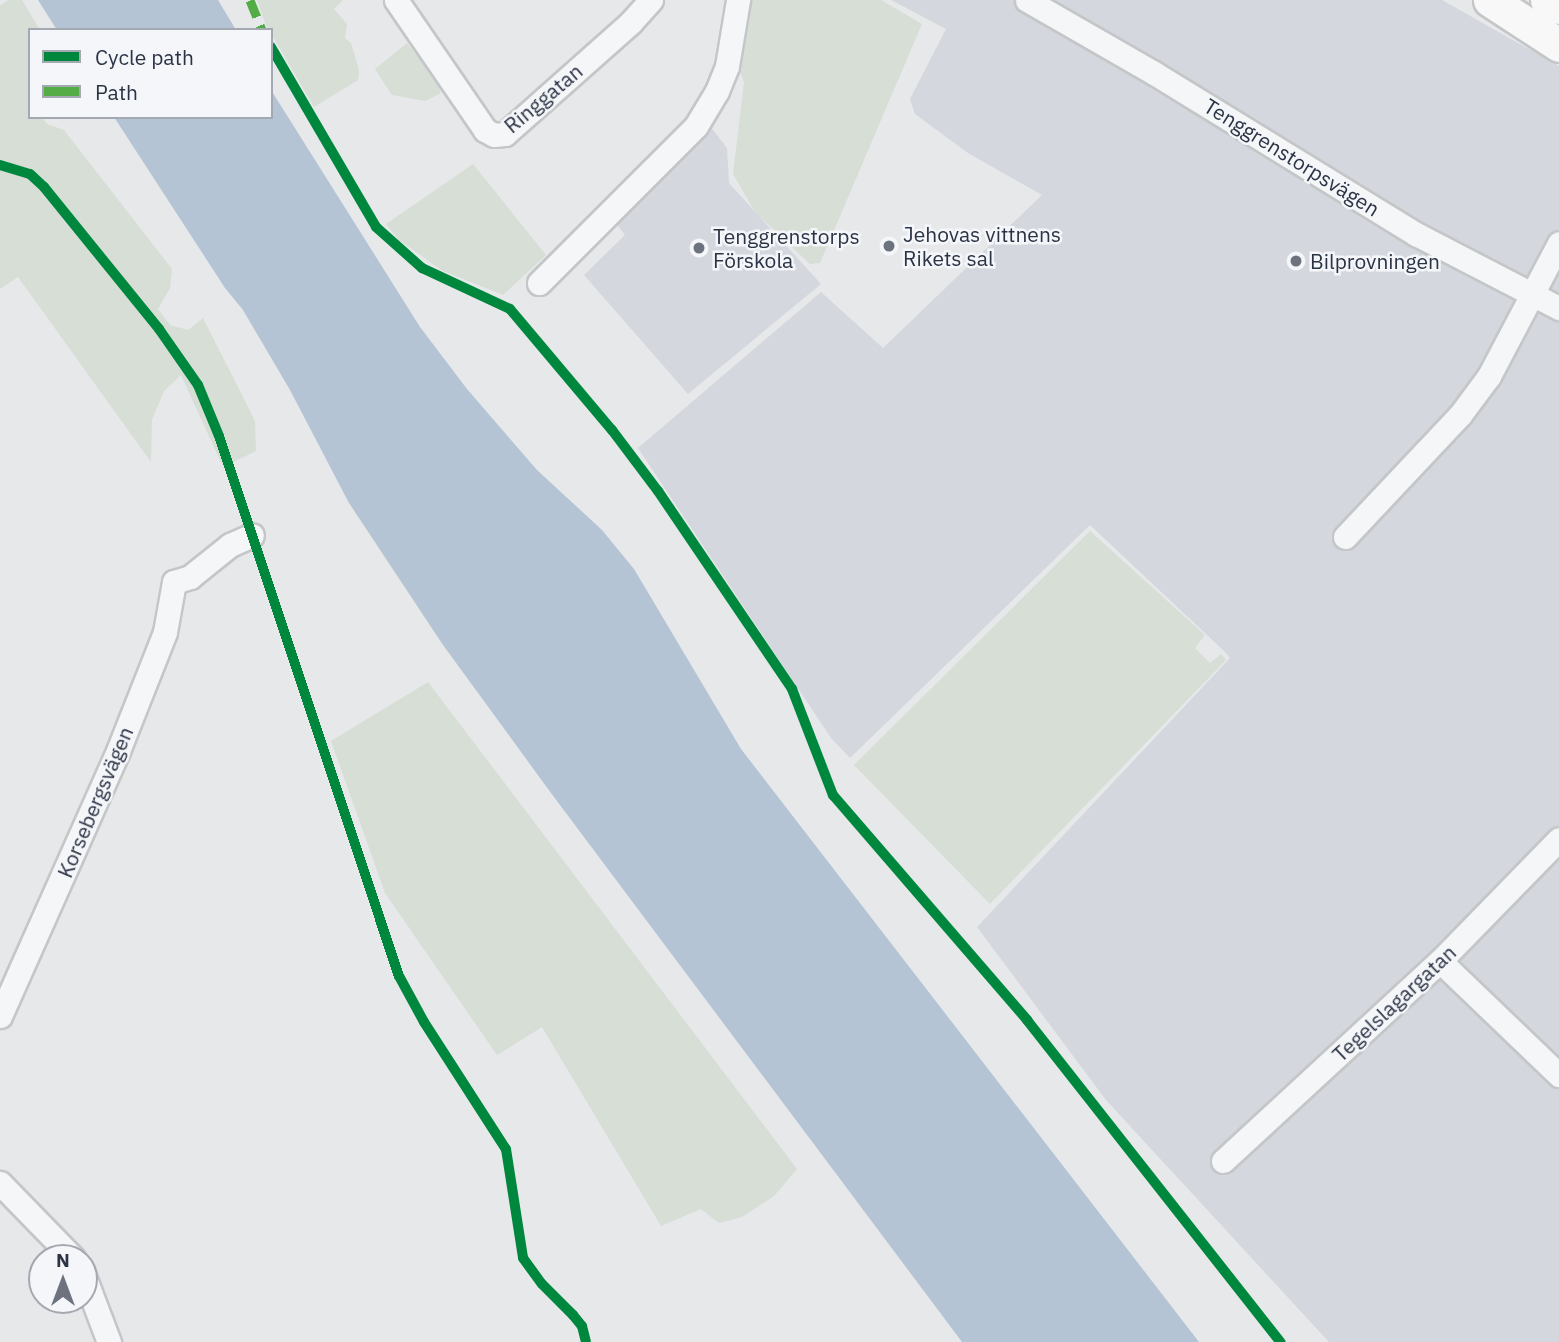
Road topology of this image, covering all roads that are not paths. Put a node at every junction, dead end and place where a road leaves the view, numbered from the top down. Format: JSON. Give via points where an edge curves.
{"nodes":[{"id":1,"x":396,"y":0,"type":"edge"},
{"id":2,"x":651,"y":0,"type":"edge"},
{"id":3,"x":737,"y":0,"type":"edge"},
{"id":4,"x":1027,"y":0,"type":"edge"},
{"id":5,"x":1490,"y":0,"type":"edge"},
{"id":6,"x":1547,"y":0,"type":"edge"},
{"id":7,"x":1559,"y":7,"type":"edge"},
{"id":8,"x":1559,"y":45,"type":"edge"},
{"id":9,"x":1559,"y":243,"type":"edge"},
{"id":10,"x":539,"y":283,"type":"dead end"},
{"id":11,"x":1532,"y":297,"type":"junction"},
{"id":12,"x":1559,"y":308,"type":"edge"},
{"id":13,"x":251,"y":535,"type":"dead end"},
{"id":14,"x":1345,"y":537,"type":"dead end"},
{"id":15,"x":1559,"y":839,"type":"edge"},
{"id":16,"x":1440,"y":961,"type":"junction"},
{"id":17,"x":0,"y":1016,"type":"edge"},
{"id":18,"x":1559,"y":1075,"type":"edge"},
{"id":19,"x":1223,"y":1161,"type":"dead end"},
{"id":20,"x":0,"y":1183,"type":"edge"},
{"id":21,"x":59,"y":1244,"type":"edge"},
{"id":22,"x":98,"y":1313,"type":"edge"},
{"id":23,"x":109,"y":1342,"type":"edge"}],
"edges":[{"from":1,"to":2,"type":"street","name":"Ringgatan","via":[[485,130],[494,135],[505,134]]},
{"from":3,"to":10,"type":"street","via":[[727,66],[696,126]]},
{"from":4,"to":11,"type":"street","name":"Tenggrenstorpsvägen","via":[[1416,234]]},
{"from":5,"to":8,"type":"street"},
{"from":6,"to":7,"type":"street"},
{"from":9,"to":11,"type":"street"},
{"from":11,"to":12,"type":"street","name":"Tenggrenstorpsvägen"},
{"from":11,"to":14,"type":"street","via":[[1489,376],[1460,415]]},
{"from":13,"to":17,"type":"street","name":"Korsebergsvägen","via":[[230,545],[190,577],[174,582],[165,632],[118,751]]},
{"from":15,"to":16,"type":"street","name":"Tegelslagargatan"},
{"from":16,"to":18,"type":"street"},
{"from":16,"to":19,"type":"street","name":"Tegelslagargatan"},
{"from":20,"to":21,"type":"street"},
{"from":22,"to":23,"type":"street"}]}
